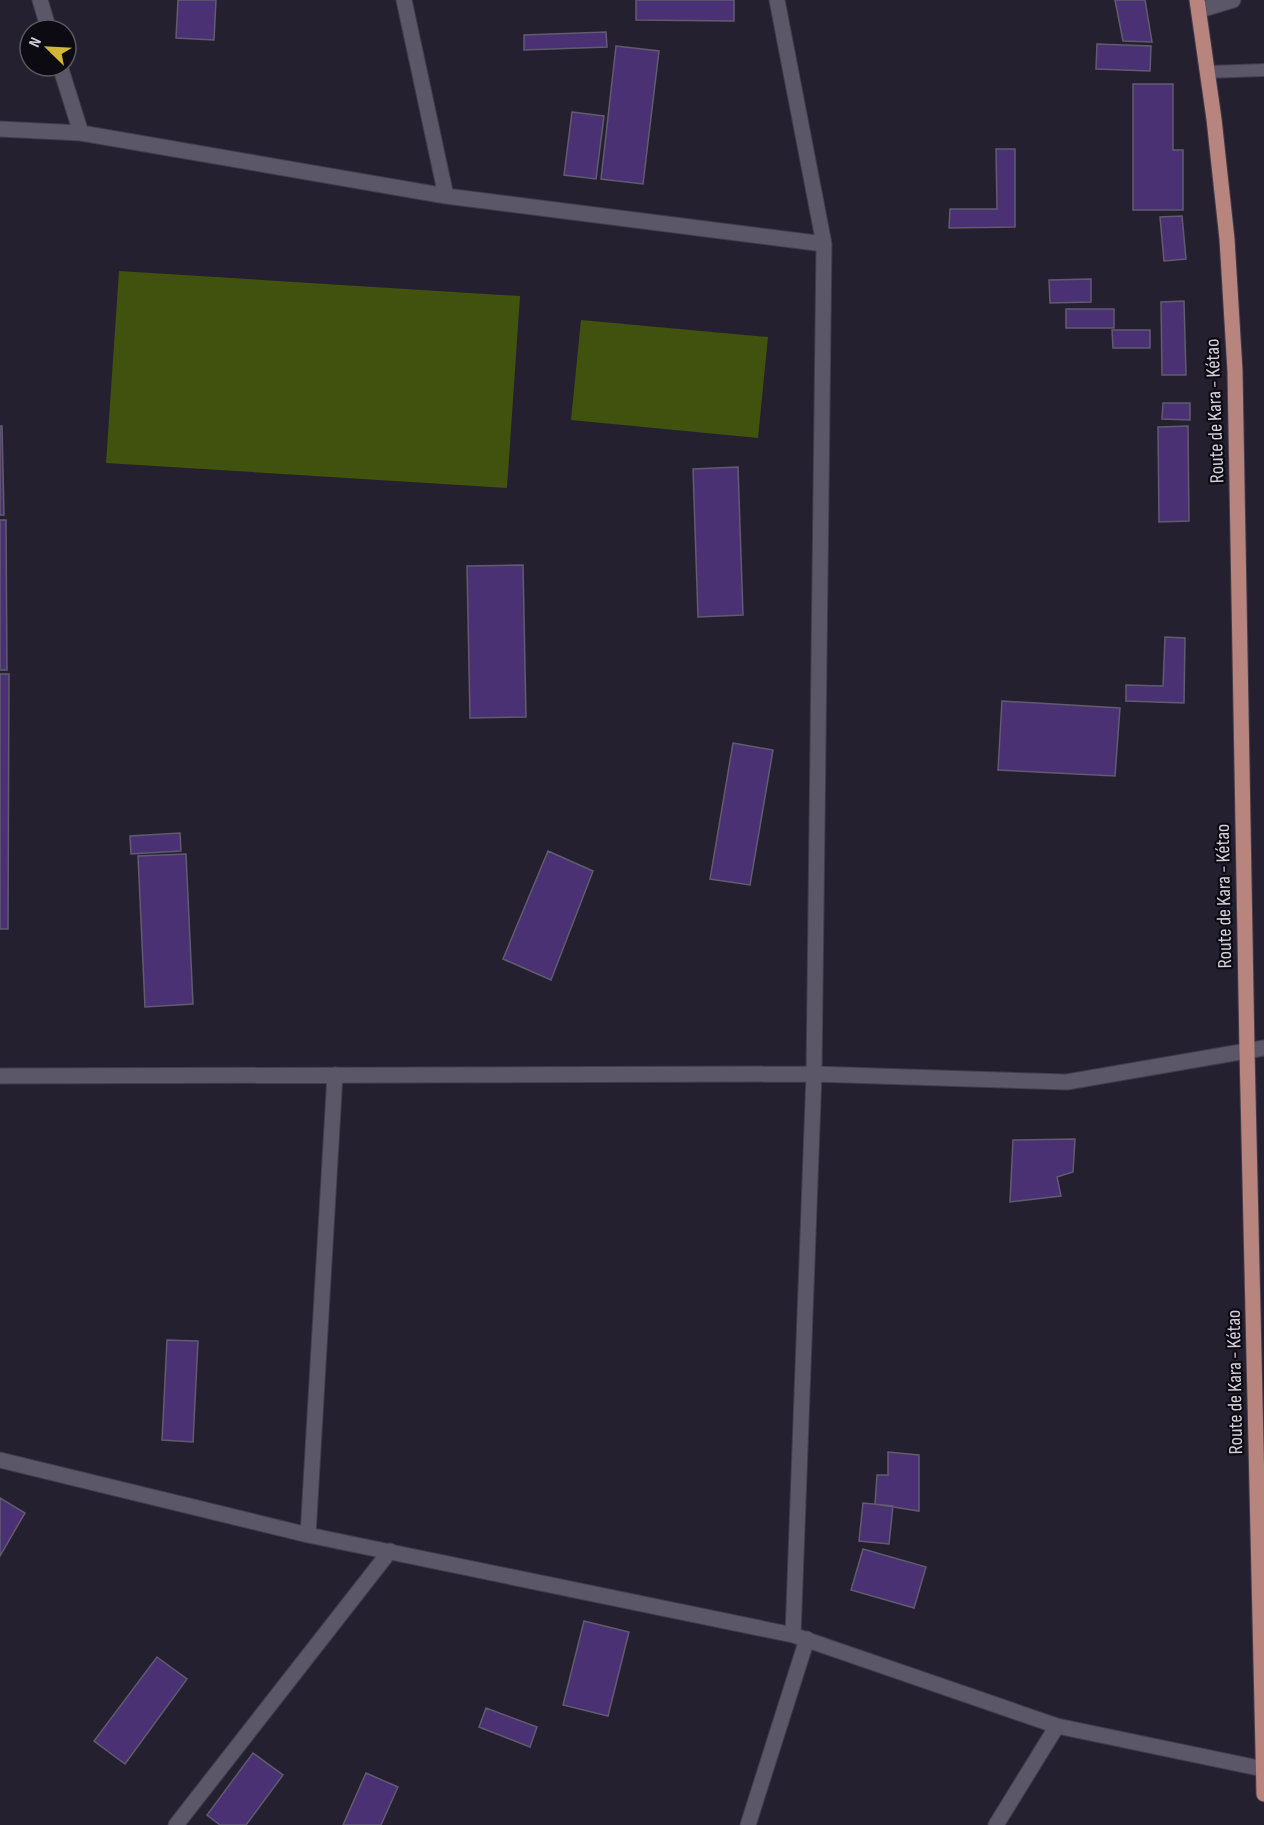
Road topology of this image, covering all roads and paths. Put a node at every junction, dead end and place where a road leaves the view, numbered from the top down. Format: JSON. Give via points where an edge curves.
{"nodes":[{"id":1,"x":40,"y":0,"type":"edge"},
{"id":2,"x":404,"y":0,"type":"edge"},
{"id":3,"x":777,"y":0,"type":"edge"},
{"id":4,"x":1233,"y":0,"type":"edge"},
{"id":5,"x":1198,"y":5,"type":"edge"},
{"id":6,"x":45,"y":18,"type":"edge"},
{"id":7,"x":1264,"y":70,"type":"edge"},
{"id":8,"x":1208,"y":72,"type":"junction"},
{"id":9,"x":64,"y":78,"type":"edge"},
{"id":10,"x":0,"y":129,"type":"edge"},
{"id":11,"x":81,"y":134,"type":"junction"},
{"id":12,"x":446,"y":196,"type":"junction"},
{"id":13,"x":824,"y":244,"type":"junction"},
{"id":14,"x":1264,"y":1048,"type":"edge"},
{"id":15,"x":1247,"y":1050,"type":"junction"},
{"id":16,"x":814,"y":1074,"type":"junction"},
{"id":17,"x":335,"y":1075,"type":"junction"},
{"id":18,"x":0,"y":1076,"type":"edge"},
{"id":19,"x":0,"y":1460,"type":"edge"},
{"id":20,"x":308,"y":1535,"type":"junction"},
{"id":21,"x":390,"y":1551,"type":"junction"},
{"id":22,"x":1262,"y":1576,"type":"edge"},
{"id":23,"x":800,"y":1637,"type":"junction"},
{"id":24,"x":1057,"y":1726,"type":"junction"},
{"id":25,"x":1263,"y":1769,"type":"edge"},
{"id":26,"x":1264,"y":1794,"type":"edge"},
{"id":27,"x":176,"y":1825,"type":"edge"},
{"id":28,"x":748,"y":1825,"type":"edge"},
{"id":29,"x":996,"y":1825,"type":"edge"}],
"edges":[{"from":1,"to":6,"type":"street"},
{"from":2,"to":12,"type":"street"},
{"from":3,"to":13,"type":"street"},
{"from":4,"to":5,"type":"street"},
{"from":5,"to":8,"type":"main road","name":"Route de Kara - Kétao"},
{"from":7,"to":8,"type":"lane"},
{"from":8,"to":15,"type":"main road","name":"Route de Kara - Kétao","via":[[1227,239],[1235,371]]},
{"from":9,"to":11,"type":"street"},
{"from":10,"to":11,"type":"street"},
{"from":11,"to":12,"type":"street"},
{"from":12,"to":13,"type":"street"},
{"from":13,"to":16,"type":"street"},
{"from":14,"to":15,"type":"street"},
{"from":15,"to":16,"type":"street","via":[[1067,1082]]},
{"from":15,"to":22,"type":"main road","name":"Route de Kara - Kétao"},
{"from":16,"to":17,"type":"street"},
{"from":16,"to":23,"type":"street"},
{"from":17,"to":18,"type":"street"},
{"from":17,"to":20,"type":"street"},
{"from":19,"to":20,"type":"street"},
{"from":20,"to":21,"type":"street"},
{"from":21,"to":23,"type":"street"},
{"from":21,"to":27,"type":"street"},
{"from":22,"to":25,"type":"main road","name":"Route de Kara - Kétao"},
{"from":23,"to":24,"type":"street"},
{"from":23,"to":28,"type":"street"},
{"from":24,"to":25,"type":"street"},
{"from":24,"to":29,"type":"street"},
{"from":25,"to":26,"type":"main road","name":"Route de Kara - Kétao"}]}
